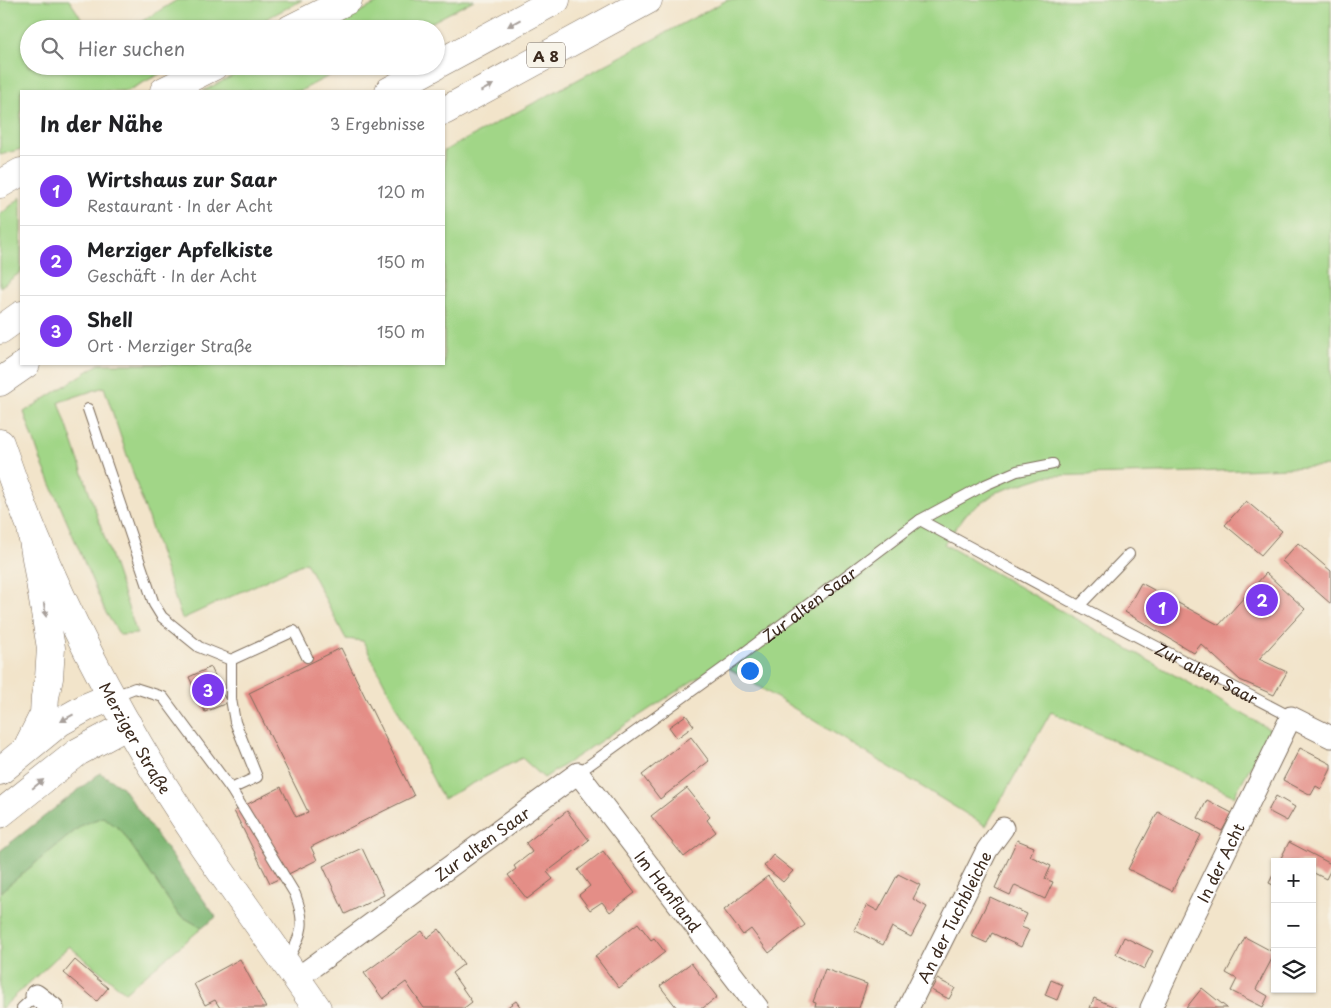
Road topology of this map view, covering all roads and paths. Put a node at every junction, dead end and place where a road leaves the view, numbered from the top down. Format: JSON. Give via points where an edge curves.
{"nodes":[{"id":1,"x":348,"y":0,"type":"edge"},
{"id":2,"x":556,"y":0,"type":"edge"},
{"id":3,"x":648,"y":0,"type":"edge"},
{"id":4,"x":308,"y":20,"type":"edge"},
{"id":5,"x":445,"y":61,"type":"edge"},
{"id":6,"x":196,"y":75,"type":"edge"},
{"id":7,"x":418,"y":75,"type":"edge"},
{"id":8,"x":166,"y":90,"type":"edge"},
{"id":9,"x":391,"y":90,"type":"edge"},
{"id":10,"x":445,"y":110,"type":"edge"},
{"id":11,"x":20,"y":173,"type":"edge"},
{"id":12,"x":0,"y":184,"type":"edge"},
{"id":13,"x":20,"y":316,"type":"edge"},
{"id":14,"x":0,"y":330,"type":"edge"},
{"id":15,"x":25,"y":365,"type":"edge"},
{"id":16,"x":0,"y":382,"type":"edge"},
{"id":17,"x":88,"y":409,"type":"dead end"},
{"id":18,"x":0,"y":442,"type":"edge"},
{"id":19,"x":1053,"y":464,"type":"dead end"},
{"id":20,"x":920,"y":520,"type":"junction"},
{"id":21,"x":31,"y":528,"type":"junction"},
{"id":22,"x":1129,"y":554,"type":"dead end"},
{"id":23,"x":1079,"y":606,"type":"junction"},
{"id":24,"x":307,"y":657,"type":"dead end"},
{"id":25,"x":231,"y":660,"type":"junction"},
{"id":26,"x":111,"y":697,"type":"junction"},
{"id":27,"x":1291,"y":717,"type":"junction"},
{"id":28,"x":128,"y":725,"type":"junction"},
{"id":29,"x":1331,"y":736,"type":"edge"},
{"id":30,"x":27,"y":748,"type":"junction"},
{"id":31,"x":0,"y":771,"type":"edge"},
{"id":32,"x":578,"y":774,"type":"junction"},
{"id":33,"x":231,"y":789,"type":"junction"},
{"id":34,"x":0,"y":814,"type":"edge"},
{"id":35,"x":1003,"y":828,"type":"dead end"},
{"id":36,"x":291,"y":971,"type":"junction"},
{"id":37,"x":29,"y":1001,"type":"edge"},
{"id":38,"x":53,"y":1008,"type":"edge"},
{"id":39,"x":317,"y":1008,"type":"edge"},
{"id":40,"x":758,"y":1008,"type":"edge"},
{"id":41,"x":908,"y":1008,"type":"edge"},
{"id":42,"x":1151,"y":1008,"type":"edge"}],
"edges":[{"from":1,"to":4,"type":"main road"},
{"from":2,"to":5,"type":"main road","number":"A 8","one_way":true},
{"from":10,"to":3,"type":"main road","number":"A 8","one_way":true},
{"from":6,"to":8,"type":"main road"},
{"from":7,"to":9,"type":"main road","number":"A 8"},
{"from":11,"to":12,"type":"main road"},
{"from":13,"to":14,"type":"main road"},
{"from":15,"to":16,"type":"main road"},
{"from":17,"to":25,"type":"lane","via":[[154,604],[162,617],[199,647]]},
{"from":18,"to":21,"type":"main road","name":"Merziger Straße"},
{"from":19,"to":20,"type":"lane","via":[[1017,470]]},
{"from":20,"to":23,"type":"lane","name":"Zur alten Saar"},
{"from":20,"to":32,"type":"lane","name":"Zur alten Saar"},
{"from":21,"to":26,"type":"main road","name":"Merziger Straße"},
{"from":21,"to":30,"type":"main road","one_way":true,"via":[[51,648],[44,714]]},
{"from":22,"to":23,"type":"lane"},
{"from":23,"to":27,"type":"lane","name":"Zur alten Saar"},
{"from":24,"to":25,"type":"lane","via":[[294,631]]},
{"from":25,"to":33,"type":"lane","via":[[231,699],[235,722],[257,777]]},
{"from":26,"to":28,"type":"main road","name":"Merziger Straße"},
{"from":26,"to":30,"type":"main road","one_way":true,"via":[[60,722]]},
{"from":26,"to":33,"type":"lane","via":[[135,688],[163,697]]},
{"from":27,"to":29,"type":"street","name":"Zur alten Saar"},
{"from":27,"to":42,"type":"street","name":"In der Acht"},
{"from":34,"to":28,"type":"main road","one_way":true,"via":[[78,752]]},
{"from":28,"to":36,"type":"main road","name":"Merziger Straße","via":[[241,902]]},
{"from":30,"to":31,"type":"main road"},
{"from":32,"to":36,"type":"street","name":"Zur alten Saar"},
{"from":32,"to":40,"type":"street","name":"Im Hanfland"},
{"from":33,"to":36,"type":"lane","via":[[295,894],[302,912],[301,934]]},
{"from":35,"to":41,"type":"street","name":"An der Tuchbleiche","via":[[987,850]]},
{"from":36,"to":39,"type":"main road","name":"Merziger Straße"},
{"from":37,"to":38,"type":"street"}]}
